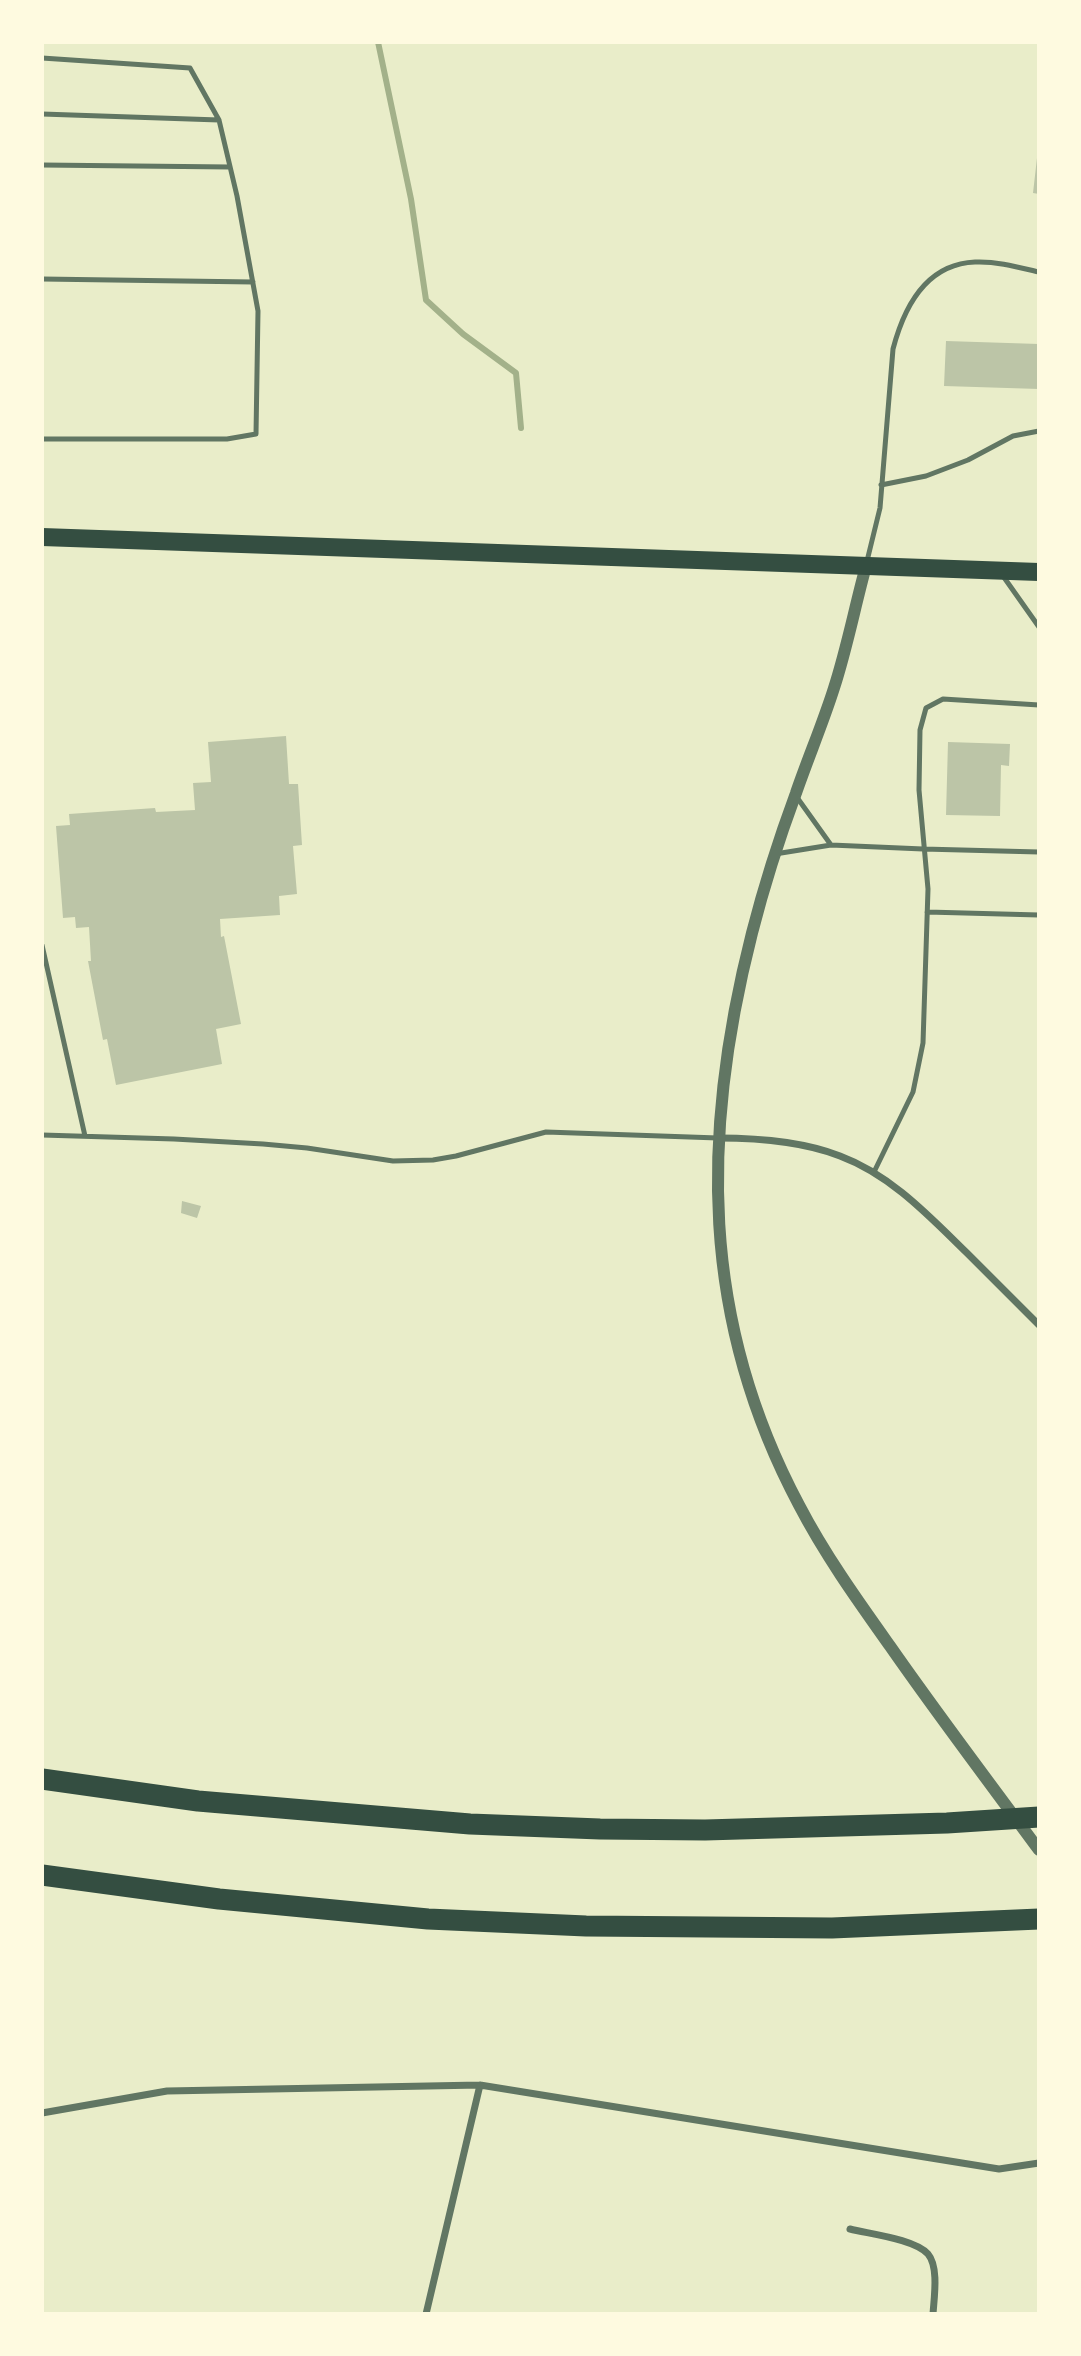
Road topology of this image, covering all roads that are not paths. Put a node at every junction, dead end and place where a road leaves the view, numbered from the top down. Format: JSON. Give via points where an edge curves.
{"nodes":[{"id":1,"x":42,"y":58,"type":"edge"},
{"id":2,"x":42,"y":114,"type":"edge"},
{"id":3,"x":219,"y":120,"type":"junction"},
{"id":4,"x":42,"y":165,"type":"edge"},
{"id":5,"x":230,"y":167,"type":"junction"},
{"id":6,"x":1039,"y":272,"type":"edge"},
{"id":7,"x":42,"y":279,"type":"edge"},
{"id":8,"x":253,"y":282,"type":"junction"},
{"id":9,"x":1039,"y":431,"type":"edge"},
{"id":10,"x":42,"y":439,"type":"edge"},
{"id":11,"x":881,"y":485,"type":"junction"},
{"id":12,"x":42,"y":537,"type":"edge"},
{"id":13,"x":866,"y":566,"type":"junction"},
{"id":14,"x":999,"y":571,"type":"junction"},
{"id":15,"x":1039,"y":572,"type":"edge"},
{"id":16,"x":1039,"y":627,"type":"edge"},
{"id":17,"x":1039,"y":705,"type":"edge"},
{"id":18,"x":795,"y":794,"type":"junction"},
{"id":19,"x":831,"y":845,"type":"junction"},
{"id":20,"x":923,"y":849,"type":"junction"},
{"id":21,"x":1039,"y":852,"type":"edge"},
{"id":22,"x":775,"y":855,"type":"junction"},
{"id":23,"x":927,"y":912,"type":"junction"},
{"id":24,"x":1039,"y":915,"type":"edge"},
{"id":25,"x":42,"y":945,"type":"edge"},
{"id":26,"x":42,"y":1135,"type":"edge"},
{"id":27,"x":85,"y":1136,"type":"junction"},
{"id":28,"x":718,"y":1138,"type":"junction"},
{"id":29,"x":874,"y":1172,"type":"junction"},
{"id":30,"x":1039,"y":1325,"type":"edge"},
{"id":31,"x":42,"y":1779,"type":"edge"},
{"id":32,"x":1039,"y":1817,"type":"edge"},
{"id":33,"x":1039,"y":1850,"type":"edge"},
{"id":34,"x":42,"y":1875,"type":"edge"},
{"id":35,"x":1039,"y":1919,"type":"edge"},
{"id":36,"x":480,"y":2085,"type":"junction"},
{"id":37,"x":42,"y":2113,"type":"edge"},
{"id":38,"x":1039,"y":2162,"type":"edge"},
{"id":39,"x":850,"y":2229,"type":"dead end"},
{"id":40,"x":426,"y":2314,"type":"edge"},
{"id":41,"x":933,"y":2314,"type":"edge"}],
"edges":[{"from":1,"to":3,"type":"lane","via":[[190,68]]},
{"from":2,"to":3,"type":"lane"},
{"from":3,"to":5,"type":"lane"},
{"from":4,"to":5,"type":"lane"},
{"from":5,"to":8,"type":"lane"},
{"from":6,"to":11,"type":"lane","via":[[999,263],[957,263],[917,293],[893,349]]},
{"from":7,"to":8,"type":"lane"},
{"from":8,"to":10,"type":"lane","via":[[258,311],[256,434],[227,439]]},
{"from":9,"to":11,"type":"lane","via":[[1013,436],[926,477]]},
{"from":11,"to":13,"type":"lane"},
{"from":12,"to":13,"type":"main road"},
{"from":13,"to":14,"type":"main road"},
{"from":13,"to":18,"type":"street","via":[[836,681]]},
{"from":14,"to":15,"type":"main road"},
{"from":14,"to":16,"type":"lane"},
{"from":17,"to":20,"type":"lane","via":[[943,699],[926,708],[920,730]]},
{"from":18,"to":19,"type":"lane"},
{"from":18,"to":22,"type":"street"},
{"from":19,"to":20,"type":"lane"},
{"from":19,"to":22,"type":"lane"},
{"from":20,"to":21,"type":"lane"},
{"from":20,"to":23,"type":"lane"},
{"from":22,"to":28,"type":"street","via":[[751,935],[731,1031]]},
{"from":23,"to":24,"type":"lane"},
{"from":23,"to":29,"type":"lane","via":[[923,1043],[916,1080]]},
{"from":25,"to":27,"type":"lane"},
{"from":26,"to":27,"type":"lane"},
{"from":27,"to":28,"type":"lane","via":[[262,1144],[393,1161],[456,1156],[546,1132]]},
{"from":28,"to":29,"type":"street","via":[[766,1139],[818,1149]]},
{"from":28,"to":33,"type":"street","via":[[718,1217],[728,1297],[748,1381],[784,1474],[849,1588]]},
{"from":29,"to":30,"type":"street","via":[[936,1223]]},
{"from":31,"to":32,"type":"highway","via":[[198,1801],[470,1824],[600,1829],[705,1830]]},
{"from":34,"to":35,"type":"highway","via":[[219,1899],[428,1919],[586,1926],[818,1927]]},
{"from":36,"to":37,"type":"street","via":[[167,2091]]},
{"from":36,"to":38,"type":"street","via":[[999,2169]]},
{"from":36,"to":40,"type":"street"},
{"from":39,"to":41,"type":"street","via":[[916,2245],[930,2256],[935,2280]]}]}
